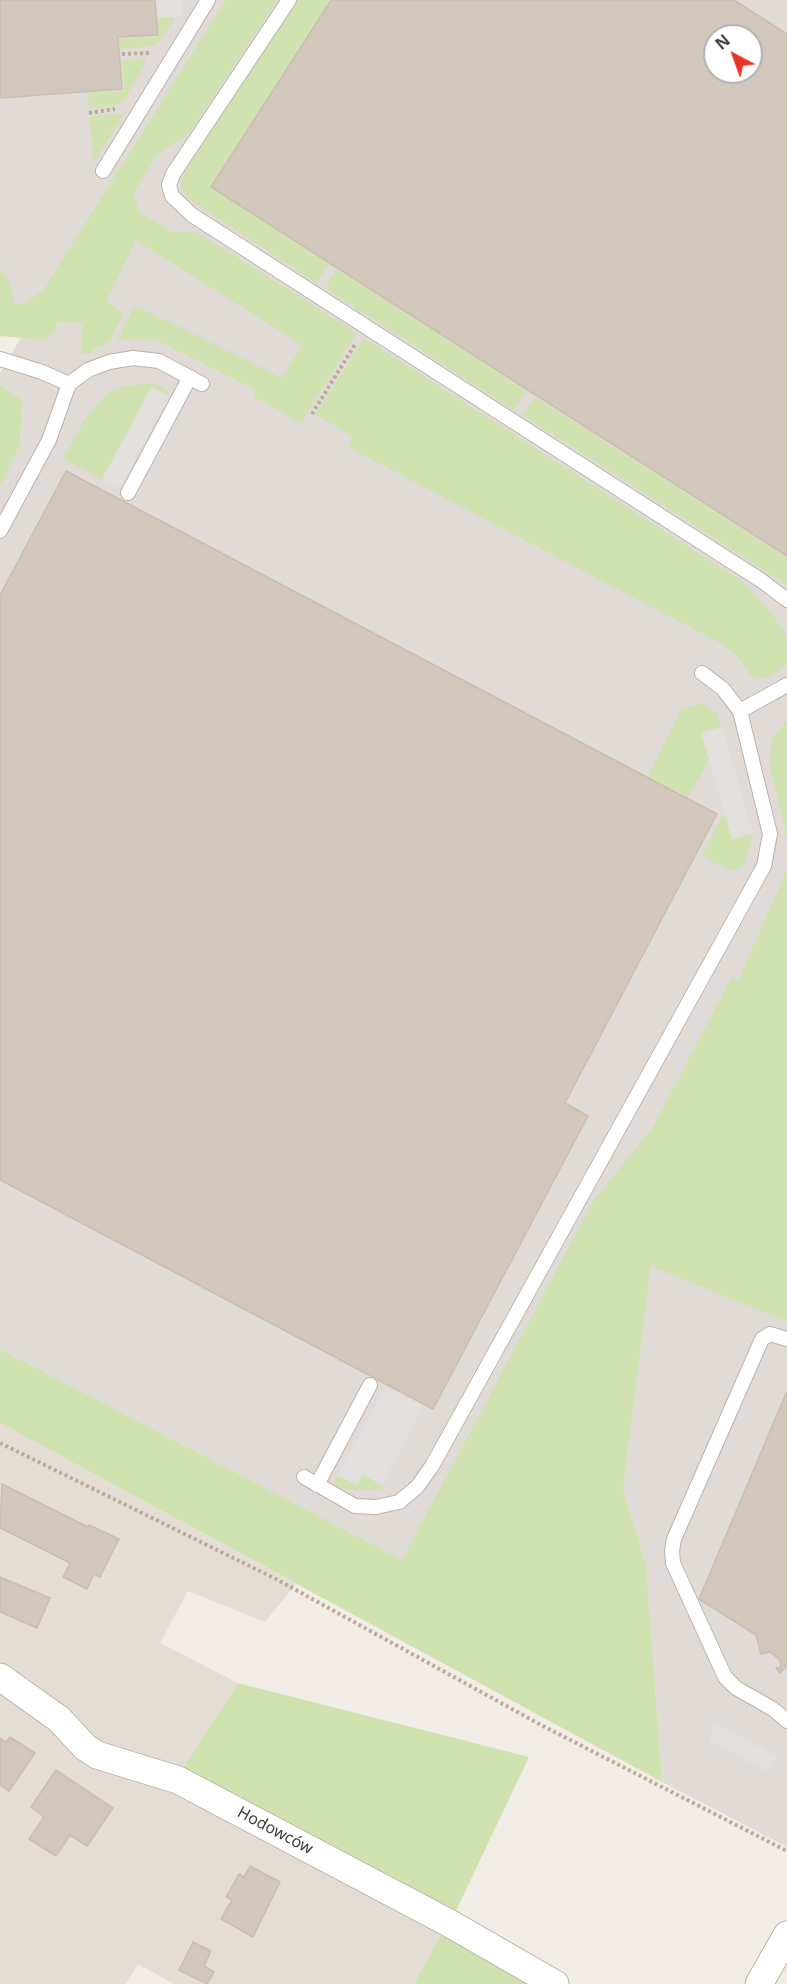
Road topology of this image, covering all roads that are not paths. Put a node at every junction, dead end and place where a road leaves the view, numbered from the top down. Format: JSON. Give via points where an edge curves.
{"nodes":[{"id":1,"x":208,"y":0,"type":"edge"},
{"id":2,"x":289,"y":0,"type":"edge"},
{"id":3,"x":103,"y":171,"type":"dead end"},
{"id":4,"x":0,"y":359,"type":"edge"},
{"id":5,"x":69,"y":384,"type":"junction"},
{"id":6,"x":128,"y":493,"type":"dead end"},
{"id":7,"x":0,"y":531,"type":"edge"},
{"id":8,"x":787,"y":600,"type":"edge"},
{"id":9,"x":702,"y":673,"type":"dead end"},
{"id":10,"x":787,"y":685,"type":"edge"},
{"id":11,"x":740,"y":711,"type":"junction"},
{"id":12,"x":787,"y":1339,"type":"edge"},
{"id":13,"x":370,"y":1385,"type":"dead end"},
{"id":14,"x":304,"y":1477,"type":"dead end"},
{"id":15,"x":317,"y":1485,"type":"junction"},
{"id":16,"x":0,"y":1677,"type":"edge"},
{"id":17,"x":787,"y":1721,"type":"edge"},
{"id":18,"x":787,"y":1935,"type":"edge"},
{"id":19,"x":555,"y":1984,"type":"edge"},
{"id":20,"x":759,"y":1984,"type":"edge"}],
"edges":[{"from":1,"to":3,"type":"lane"},
{"from":2,"to":8,"type":"lane","via":[[178,167],[169,185],[172,196],[192,214]]},
{"from":4,"to":5,"type":"lane"},
{"from":5,"to":6,"type":"lane","via":[[88,370],[133,358],[159,361],[196,380]]},
{"from":5,"to":7,"type":"lane","via":[[49,440]]},
{"from":9,"to":11,"type":"lane","via":[[723,689]]},
{"from":10,"to":11,"type":"lane"},
{"from":11,"to":15,"type":"lane","via":[[770,834],[764,866],[417,1487],[399,1502],[376,1507],[355,1506]]},
{"from":12,"to":17,"type":"lane","via":[[770,1334],[762,1339],[672,1551],[673,1563],[725,1677]]},
{"from":13,"to":15,"type":"lane"},
{"from":14,"to":15,"type":"lane"},
{"from":16,"to":19,"type":"street","name":"Hodowców","via":[[59,1719],[97,1755],[178,1780],[449,1923]]},
{"from":18,"to":20,"type":"street"}]}
